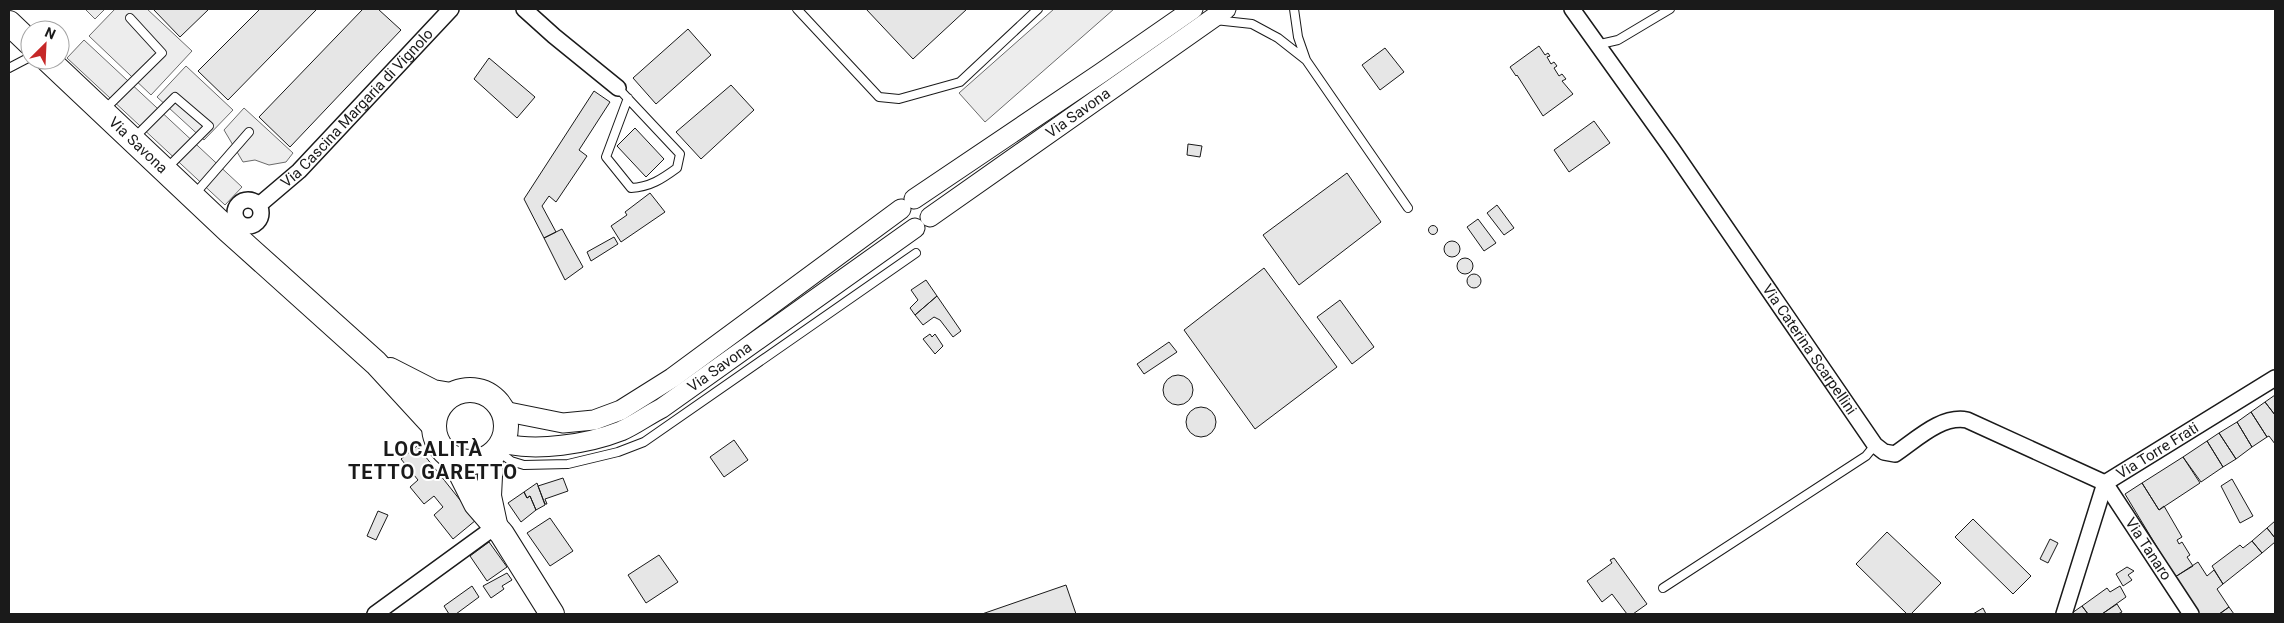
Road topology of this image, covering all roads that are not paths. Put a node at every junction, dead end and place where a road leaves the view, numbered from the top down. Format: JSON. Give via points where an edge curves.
{"nodes":[{"id":1,"x":451,"y":9,"type":"edge"},
{"id":2,"x":524,"y":9,"type":"edge"},
{"id":3,"x":797,"y":9,"type":"edge"},
{"id":4,"x":1038,"y":9,"type":"edge"},
{"id":5,"x":1193,"y":9,"type":"edge"},
{"id":6,"x":1294,"y":9,"type":"edge"},
{"id":7,"x":1572,"y":9,"type":"edge"},
{"id":8,"x":1670,"y":9,"type":"edge"},
{"id":9,"x":1218,"y":14,"type":"edge"},
{"id":10,"x":130,"y":18,"type":"dead end"},
{"id":11,"x":9,"y":23,"type":"edge"},
{"id":12,"x":20,"y":33,"type":"edge"},
{"id":13,"x":1596,"y":45,"type":"junction"},
{"id":14,"x":1306,"y":60,"type":"junction"},
{"id":15,"x":59,"y":70,"type":"edge"},
{"id":16,"x":623,"y":93,"type":"junction"},
{"id":17,"x":103,"y":112,"type":"junction"},
{"id":18,"x":248,"y":132,"type":"dead end"},
{"id":19,"x":133,"y":140,"type":"junction"},
{"id":20,"x":165,"y":170,"type":"junction"},
{"id":21,"x":192,"y":196,"type":"junction"},
{"id":22,"x":1408,"y":208,"type":"dead end"},
{"id":23,"x":930,"y":217,"type":"dead end"},
{"id":24,"x":233,"y":226,"type":"junction"},
{"id":25,"x":915,"y":228,"type":"dead end"},
{"id":26,"x":916,"y":253,"type":"dead end"},
{"id":27,"x":376,"y":363,"type":"junction"},
{"id":28,"x":2275,"y":378,"type":"edge"},
{"id":29,"x":451,"y":395,"type":"junction"},
{"id":30,"x":503,"y":411,"type":"junction"},
{"id":31,"x":433,"y":425,"type":"junction"},
{"id":32,"x":1875,"y":445,"type":"junction"},
{"id":33,"x":497,"y":449,"type":"junction"},
{"id":34,"x":453,"y":458,"type":"junction"},
{"id":35,"x":2105,"y":483,"type":"junction"},
{"id":36,"x":496,"y":526,"type":"junction"},
{"id":37,"x":1663,"y":588,"type":"dead end"},
{"id":38,"x":374,"y":614,"type":"edge"},
{"id":39,"x":552,"y":614,"type":"edge"},
{"id":40,"x":2064,"y":614,"type":"edge"},
{"id":41,"x":2190,"y":614,"type":"edge"}],
"edges":[{"from":1,"to":24,"type":"street","name":"Via Cascina Margaria di Vignolo","via":[[299,171],[259,205],[261,214],[257,223]]},
{"from":2,"to":16,"type":"street"},
{"from":3,"to":4,"type":"lane","via":[[879,97],[899,99],[960,82]]},
{"from":5,"to":30,"type":"street","name":"Via Savona","via":[[907,204],[672,378],[621,410],[594,420],[563,423]]},
{"from":6,"to":14,"type":"lane","via":[[1298,37]]},
{"from":7,"to":13,"type":"street","name":"Via Caterina Scarpellini"},
{"from":8,"to":13,"type":"lane","via":[[1618,40]]},
{"from":9,"to":14,"type":"lane","via":[[1252,24],[1278,38]]},
{"from":9,"to":23,"type":"street","name":"Via Savona"},
{"from":10,"to":17,"type":"lane","via":[[162,53]]},
{"from":11,"to":12,"type":"main road"},
{"from":13,"to":32,"type":"street","name":"Via Caterina Scarpellini"},
{"from":14,"to":22,"type":"lane"},
{"from":15,"to":17,"type":"main road","name":"Via Savona"},
{"from":16,"to":16,"type":"lane","via":[[680,154],[677,168],[644,188],[631,188],[606,157]]},
{"from":17,"to":19,"type":"main road","name":"Via Savona"},
{"from":18,"to":21,"type":"lane"},
{"from":19,"to":20,"type":"main road","name":"Via Savona"},
{"from":19,"to":20,"type":"lane","via":[[175,96],[209,126]]},
{"from":20,"to":21,"type":"main road","name":"Via Savona"},
{"from":21,"to":24,"type":"main road","name":"Via Savona"},
{"from":24,"to":27,"type":"main road","name":"Via Savona"},
{"from":25,"to":33,"type":"street","name":"Via Savona","via":[[662,408],[621,430],[564,445]]},
{"from":26,"to":33,"type":"lane","via":[[644,442],[568,464],[524,465],[511,461]]},
{"from":27,"to":29,"type":"main road","name":"Via Savona","via":[[432,392]]},
{"from":27,"to":31,"type":"main road","name":"Via Savona"},
{"from":28,"to":35,"type":"street","name":"Via Torre Frati"},
{"from":29,"to":30,"type":"main road","via":[[462,390],[474,390],[496,401]]},
{"from":29,"to":31,"type":"main road","via":[[442,403]]},
{"from":30,"to":33,"type":"main road","via":[[506,421]]},
{"from":31,"to":34,"type":"main road","via":[[438,444]]},
{"from":32,"to":35,"type":"street","via":[[1884,452],[1895,454],[1945,421],[1956,418],[1967,420]]},
{"from":32,"to":37,"type":"lane","via":[[1866,456]]},
{"from":33,"to":34,"type":"main road","via":[[472,462]]},
{"from":33,"to":36,"type":"main road","via":[[489,496]]},
{"from":34,"to":36,"type":"main road","via":[[476,504]]},
{"from":35,"to":40,"type":"street","name":"Via Torre Frati"},
{"from":35,"to":41,"type":"street","name":"Via Tanaro"},
{"from":36,"to":38,"type":"street"},
{"from":36,"to":39,"type":"main road"}]}
